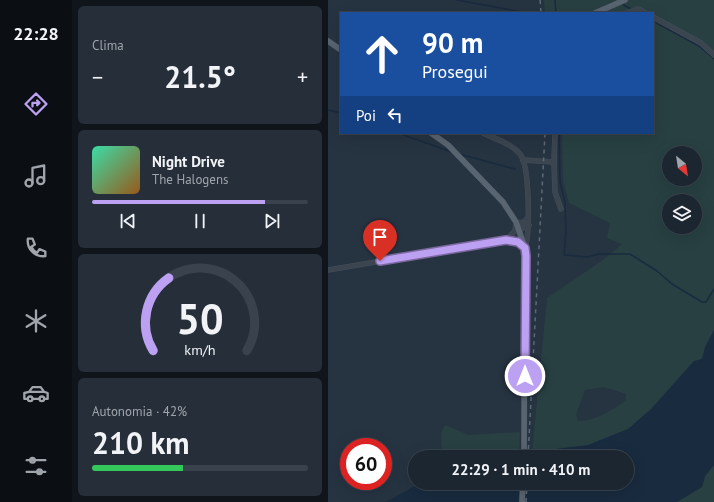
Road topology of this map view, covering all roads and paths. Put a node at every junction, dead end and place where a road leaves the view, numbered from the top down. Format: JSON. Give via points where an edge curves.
{"nodes":[{"id":1,"x":621,"y":2,"type":"edge"},
{"id":2,"x":597,"y":12,"type":"edge"},
{"id":3,"x":628,"y":12,"type":"edge"},
{"id":4,"x":644,"y":12,"type":"edge"},
{"id":5,"x":654,"y":18,"type":"edge"},
{"id":6,"x":328,"y":41,"type":"edge"},
{"id":7,"x":340,"y":49,"type":"edge"},
{"id":8,"x":714,"y":55,"type":"edge"},
{"id":9,"x":432,"y":134,"type":"edge"},
{"id":10,"x":441,"y":134,"type":"edge"},
{"id":11,"x":485,"y":134,"type":"edge"},
{"id":12,"x":555,"y":134,"type":"edge"},
{"id":13,"x":448,"y":145,"type":"junction"},
{"id":14,"x":523,"y":160,"type":"junction"},
{"id":15,"x":554,"y":162,"type":"junction"},
{"id":16,"x":561,"y":209,"type":"dead end"},
{"id":17,"x":528,"y":218,"type":"junction"},
{"id":18,"x":529,"y":224,"type":"junction"},
{"id":19,"x":517,"y":225,"type":"junction"},
{"id":20,"x":506,"y":240,"type":"junction"},
{"id":21,"x":525,"y":248,"type":"junction"},
{"id":22,"x":328,"y":270,"type":"edge"},
{"id":23,"x":524,"y":450,"type":"edge"},
{"id":24,"x":523,"y":490,"type":"edge"},
{"id":25,"x":522,"y":502,"type":"edge"}],
"edges":[{"from":1,"to":2,"type":"main road"},
{"from":3,"to":4,"type":"street"},
{"from":5,"to":8,"type":"street","via":[[701,43]]},
{"from":6,"to":7,"type":"main road"},
{"from":9,"to":13,"type":"main road"},
{"from":10,"to":13,"type":"main road"},
{"from":11,"to":14,"type":"street","via":[[514,147]]},
{"from":12,"to":15,"type":"street"},
{"from":13,"to":19,"type":"main road","via":[[498,195]]},
{"from":14,"to":15,"type":"street"},
{"from":14,"to":17,"type":"street","via":[[527,182]]},
{"from":15,"to":16,"type":"street","via":[[555,192]]},
{"from":17,"to":18,"type":"street"},
{"from":17,"to":19,"type":"street"},
{"from":18,"to":19,"type":"street","via":[[521,229]]},
{"from":18,"to":21,"type":"street"},
{"from":19,"to":20,"type":"street"},
{"from":19,"to":21,"type":"main road"},
{"from":20,"to":21,"type":"street","via":[[518,242]]},
{"from":20,"to":22,"type":"street"},
{"from":21,"to":23,"type":"main road"},
{"from":24,"to":25,"type":"main road"}]}
